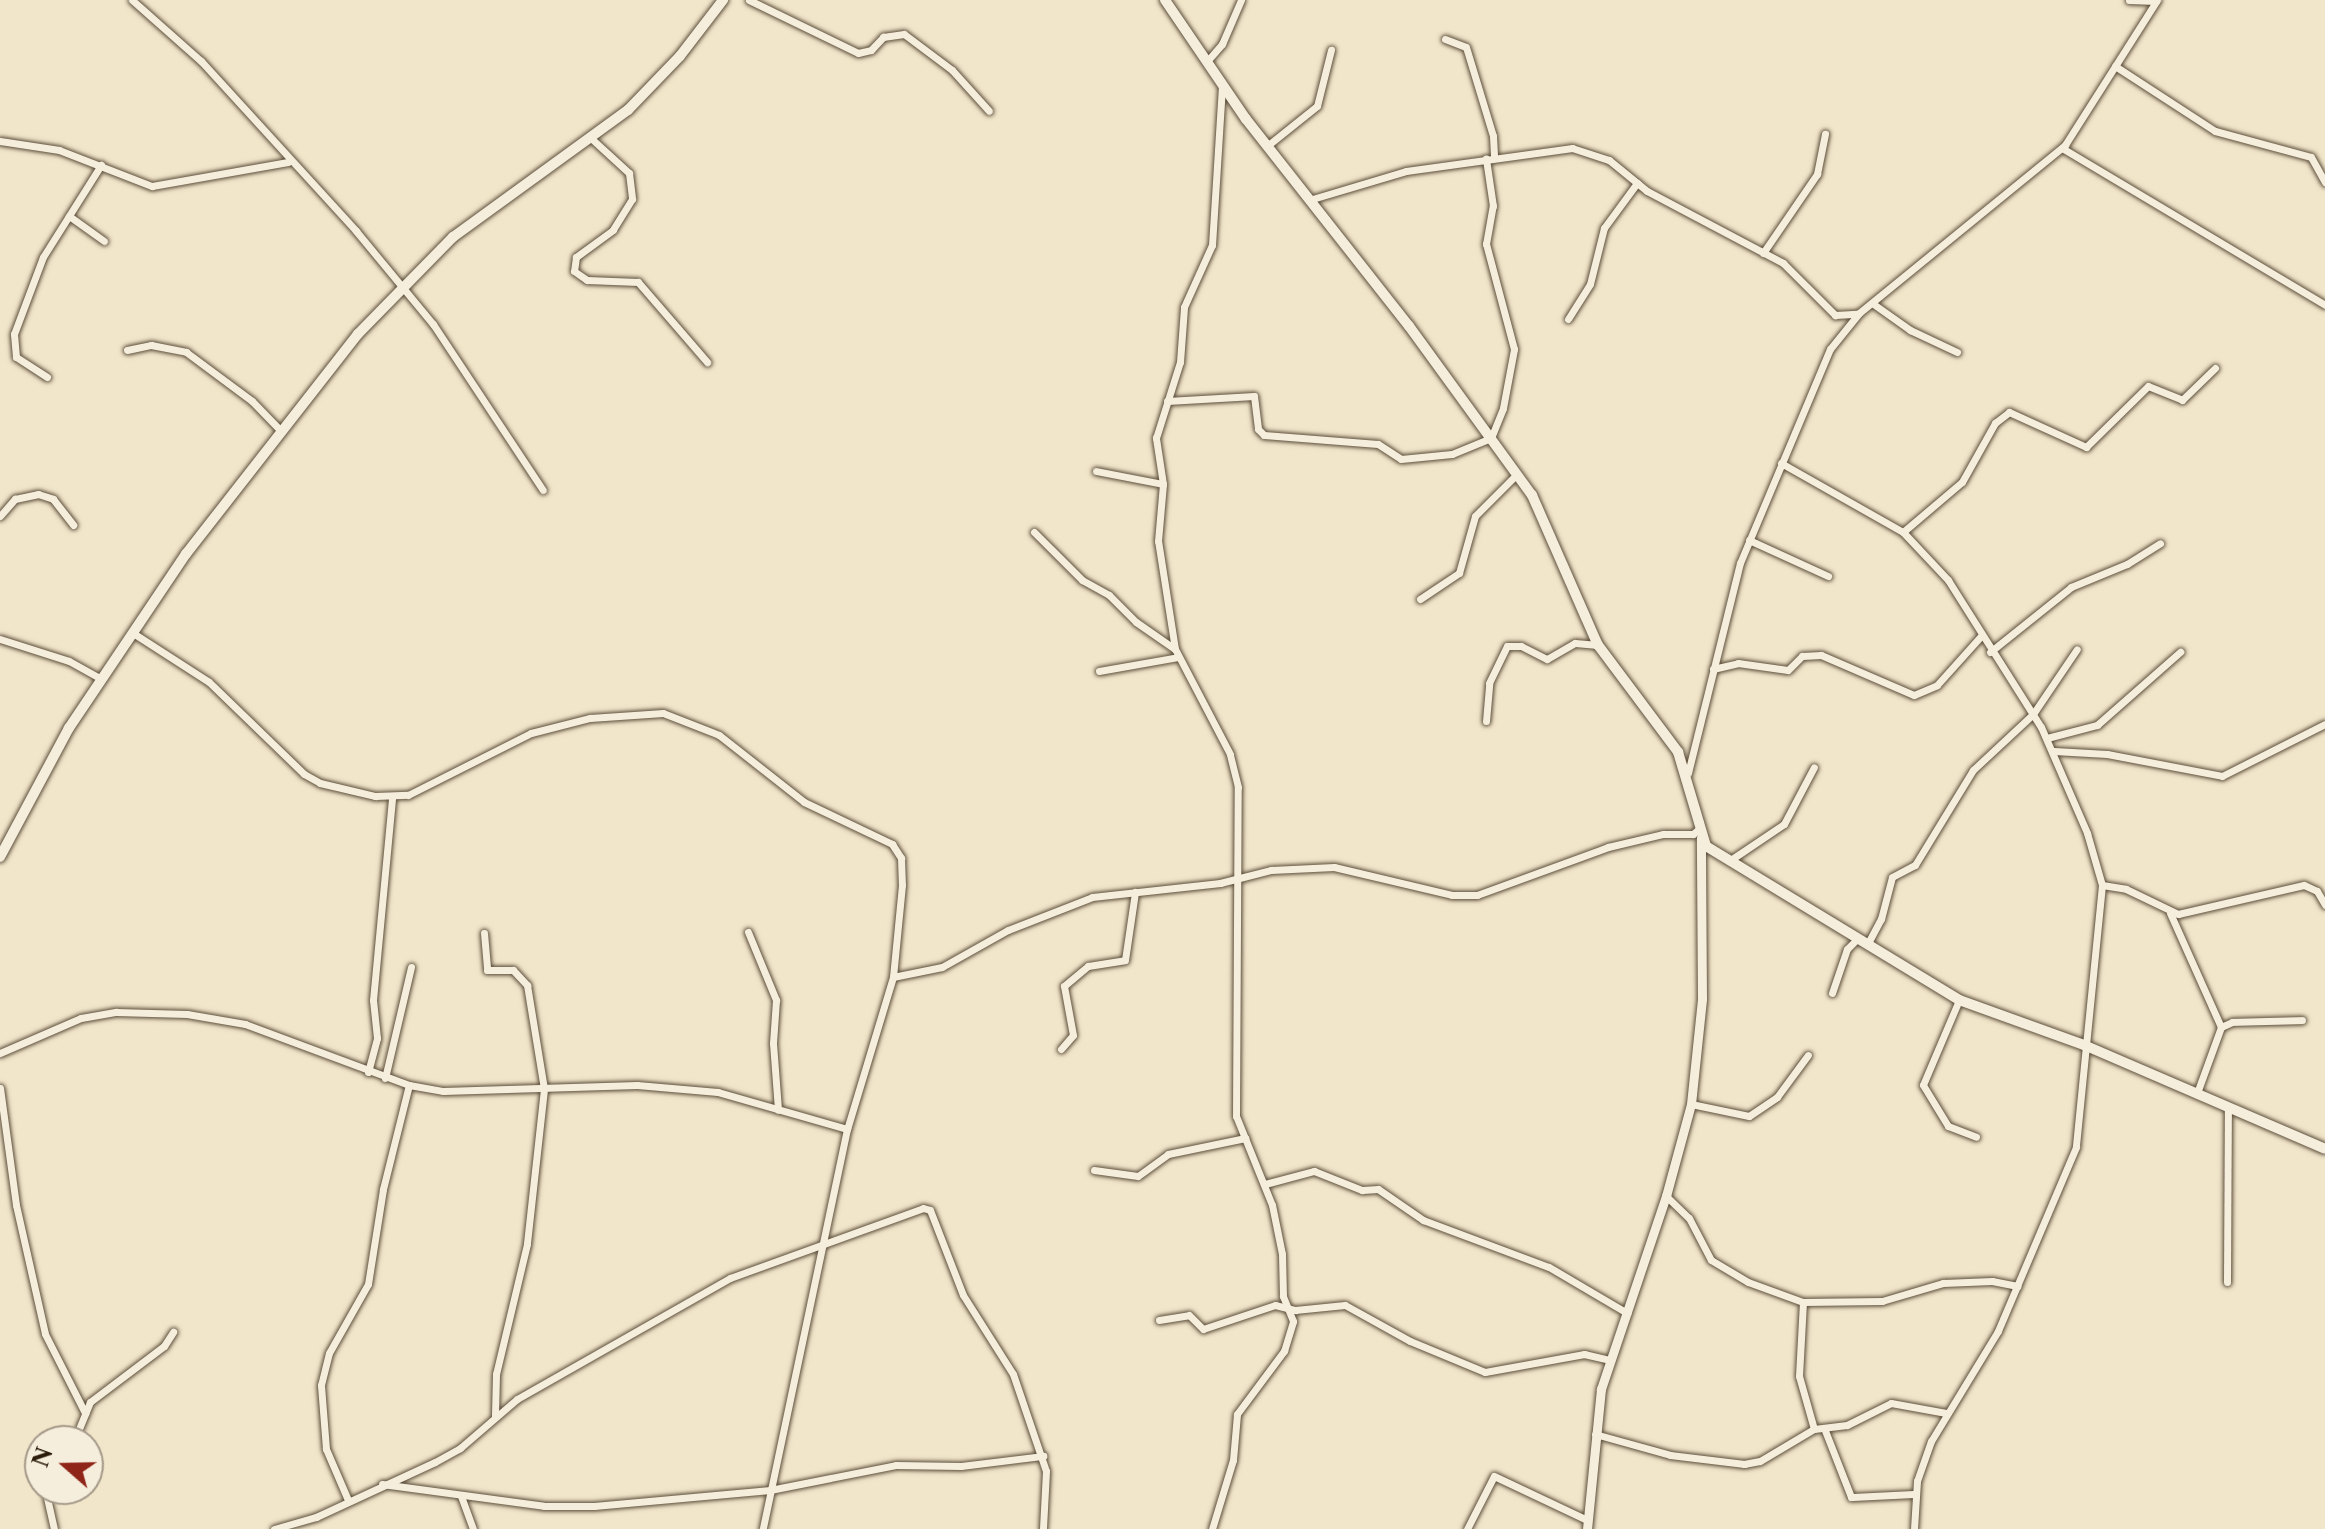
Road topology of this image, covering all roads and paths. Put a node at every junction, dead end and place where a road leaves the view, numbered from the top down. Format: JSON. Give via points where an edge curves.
{"nodes":[{"id":1,"x":132,"y":0,"type":"edge"},
{"id":2,"x":723,"y":0,"type":"edge"},
{"id":3,"x":749,"y":0,"type":"edge"},
{"id":4,"x":1165,"y":0,"type":"edge"},
{"id":5,"x":1241,"y":0,"type":"edge"},
{"id":6,"x":2129,"y":0,"type":"edge"},
{"id":7,"x":2157,"y":1,"type":"edge"},
{"id":8,"x":1445,"y":39,"type":"dead end"},
{"id":9,"x":1331,"y":50,"type":"dead end"},
{"id":10,"x":1209,"y":59,"type":"junction"},
{"id":11,"x":2115,"y":66,"type":"junction"},
{"id":12,"x":1222,"y":84,"type":"junction"},
{"id":13,"x":989,"y":111,"type":"dead end"},
{"id":14,"x":1825,"y":134,"type":"dead end"},
{"id":15,"x":593,"y":140,"type":"junction"},
{"id":16,"x":0,"y":141,"type":"edge"},
{"id":17,"x":1267,"y":146,"type":"junction"},
{"id":18,"x":2062,"y":148,"type":"junction"},
{"id":19,"x":1490,"y":159,"type":"junction"},
{"id":20,"x":288,"y":162,"type":"junction"},
{"id":21,"x":101,"y":165,"type":"junction"},
{"id":22,"x":2325,"y":182,"type":"edge"},
{"id":23,"x":1637,"y":183,"type":"junction"},
{"id":24,"x":1309,"y":200,"type":"junction"},
{"id":25,"x":69,"y":216,"type":"junction"},
{"id":26,"x":104,"y":241,"type":"dead end"},
{"id":27,"x":1763,"y":253,"type":"junction"},
{"id":28,"x":401,"y":285,"type":"junction"},
{"id":29,"x":1872,"y":303,"type":"junction"},
{"id":30,"x":2325,"y":305,"type":"edge"},
{"id":31,"x":1859,"y":313,"type":"junction"},
{"id":32,"x":1568,"y":319,"type":"dead end"},
{"id":33,"x":127,"y":350,"type":"dead end"},
{"id":34,"x":1957,"y":352,"type":"dead end"},
{"id":35,"x":707,"y":362,"type":"dead end"},
{"id":36,"x":2215,"y":368,"type":"dead end"},
{"id":37,"x":47,"y":377,"type":"dead end"},
{"id":38,"x":1167,"y":401,"type":"junction"},
{"id":39,"x":279,"y":429,"type":"junction"},
{"id":40,"x":1491,"y":438,"type":"junction"},
{"id":41,"x":1781,"y":463,"type":"junction"},
{"id":42,"x":1096,"y":471,"type":"dead end"},
{"id":43,"x":1517,"y":474,"type":"junction"},
{"id":44,"x":1163,"y":484,"type":"junction"},
{"id":45,"x":543,"y":490,"type":"dead end"},
{"id":46,"x":0,"y":516,"type":"edge"},
{"id":47,"x":73,"y":525,"type":"dead end"},
{"id":48,"x":1034,"y":532,"type":"dead end"},
{"id":49,"x":1903,"y":532,"type":"junction"},
{"id":50,"x":1749,"y":540,"type":"junction"},
{"id":51,"x":2160,"y":543,"type":"dead end"},
{"id":52,"x":1828,"y":576,"type":"dead end"},
{"id":53,"x":1420,"y":599,"type":"dead end"},
{"id":54,"x":133,"y":633,"type":"junction"},
{"id":55,"x":1981,"y":636,"type":"junction"},
{"id":56,"x":0,"y":639,"type":"edge"},
{"id":57,"x":1598,"y":645,"type":"junction"},
{"id":58,"x":2077,"y":649,"type":"dead end"},
{"id":59,"x":1990,"y":652,"type":"junction"},
{"id":60,"x":2180,"y":652,"type":"dead end"},
{"id":61,"x":1176,"y":653,"type":"junction"},
{"id":62,"x":1713,"y":669,"type":"junction"},
{"id":63,"x":1099,"y":671,"type":"dead end"},
{"id":64,"x":101,"y":679,"type":"junction"},
{"id":65,"x":2033,"y":714,"type":"junction"},
{"id":66,"x":1486,"y":721,"type":"dead end"},
{"id":67,"x":2325,"y":724,"type":"edge"},
{"id":68,"x":2047,"y":738,"type":"junction"},
{"id":69,"x":2054,"y":751,"type":"junction"},
{"id":70,"x":1814,"y":767,"type":"dead end"},
{"id":71,"x":1688,"y":773,"type":"junction"},
{"id":72,"x":392,"y":798,"type":"junction"},
{"id":73,"x":1700,"y":833,"type":"junction"},
{"id":74,"x":0,"y":857,"type":"edge"},
{"id":75,"x":1729,"y":861,"type":"junction"},
{"id":76,"x":1237,"y":880,"type":"junction"},
{"id":77,"x":2102,"y":885,"type":"junction"},
{"id":78,"x":1135,"y":892,"type":"junction"},
{"id":79,"x":2325,"y":905,"type":"edge"},
{"id":80,"x":2168,"y":911,"type":"junction"},
{"id":81,"x":748,"y":932,"type":"dead end"},
{"id":82,"x":484,"y":933,"type":"dead end"},
{"id":83,"x":1862,"y":942,"type":"junction"},
{"id":84,"x":411,"y":967,"type":"dead end"},
{"id":85,"x":893,"y":977,"type":"junction"},
{"id":86,"x":1832,"y":993,"type":"dead end"},
{"id":87,"x":1959,"y":1000,"type":"junction"},
{"id":88,"x":2302,"y":1020,"type":"dead end"},
{"id":89,"x":2221,"y":1027,"type":"junction"},
{"id":90,"x":2084,"y":1045,"type":"junction"},
{"id":91,"x":1061,"y":1049,"type":"dead end"},
{"id":92,"x":0,"y":1053,"type":"edge"},
{"id":93,"x":1808,"y":1055,"type":"dead end"},
{"id":94,"x":368,"y":1072,"type":"junction"},
{"id":95,"x":385,"y":1078,"type":"junction"},
{"id":96,"x":409,"y":1085,"type":"junction"},
{"id":97,"x":0,"y":1088,"type":"edge"},
{"id":98,"x":544,"y":1089,"type":"junction"},
{"id":99,"x":2197,"y":1093,"type":"junction"},
{"id":100,"x":1691,"y":1104,"type":"junction"},
{"id":101,"x":2228,"y":1108,"type":"junction"},
{"id":102,"x":778,"y":1110,"type":"junction"},
{"id":103,"x":847,"y":1129,"type":"junction"},
{"id":104,"x":1976,"y":1137,"type":"dead end"},
{"id":105,"x":1245,"y":1138,"type":"junction"},
{"id":106,"x":2325,"y":1149,"type":"edge"},
{"id":107,"x":1094,"y":1170,"type":"dead end"},
{"id":108,"x":1265,"y":1184,"type":"junction"},
{"id":109,"x":1666,"y":1196,"type":"junction"},
{"id":110,"x":821,"y":1245,"type":"junction"},
{"id":111,"x":2227,"y":1282,"type":"dead end"},
{"id":112,"x":2018,"y":1286,"type":"junction"},
{"id":113,"x":1803,"y":1302,"type":"junction"},
{"id":114,"x":1289,"y":1308,"type":"junction"},
{"id":115,"x":1627,"y":1313,"type":"junction"},
{"id":116,"x":1159,"y":1320,"type":"dead end"},
{"id":117,"x":173,"y":1332,"type":"dead end"},
{"id":118,"x":1610,"y":1360,"type":"junction"},
{"id":119,"x":85,"y":1413,"type":"junction"},
{"id":120,"x":1946,"y":1413,"type":"junction"},
{"id":121,"x":495,"y":1416,"type":"junction"},
{"id":122,"x":80,"y":1425,"type":"edge"},
{"id":123,"x":1824,"y":1428,"type":"junction"},
{"id":124,"x":1814,"y":1429,"type":"junction"},
{"id":125,"x":1595,"y":1434,"type":"junction"},
{"id":126,"x":1043,"y":1456,"type":"junction"},
{"id":127,"x":379,"y":1484,"type":"junction"},
{"id":128,"x":770,"y":1490,"type":"junction"},
{"id":129,"x":1915,"y":1494,"type":"junction"},
{"id":130,"x":461,"y":1496,"type":"junction"},
{"id":131,"x":348,"y":1500,"type":"junction"},
{"id":132,"x":49,"y":1505,"type":"edge"},
{"id":133,"x":1587,"y":1524,"type":"edge"},
{"id":134,"x":54,"y":1529,"type":"edge"},
{"id":135,"x":274,"y":1529,"type":"edge"},
{"id":136,"x":473,"y":1529,"type":"edge"},
{"id":137,"x":763,"y":1529,"type":"edge"},
{"id":138,"x":1043,"y":1529,"type":"edge"},
{"id":139,"x":1212,"y":1529,"type":"edge"},
{"id":140,"x":1467,"y":1529,"type":"edge"},
{"id":141,"x":1915,"y":1529,"type":"edge"}],
"edges":[{"from":1,"to":20,"type":"street","via":[[201,61]]},
{"from":2,"to":15,"type":"main road","via":[[680,56]]},
{"from":3,"to":13,"type":"street","via":[[858,53],[871,50],[883,37],[904,34],[952,70]]},
{"from":4,"to":10,"type":"main road"},
{"from":5,"to":10,"type":"street","via":[[1222,44]]},
{"from":6,"to":7,"type":"street"},
{"from":7,"to":11,"type":"street"},
{"from":8,"to":19,"type":"street","via":[[1466,47],[1483,117],[1493,136]]},
{"from":9,"to":17,"type":"street","via":[[1317,106]]},
{"from":10,"to":12,"type":"main road"},
{"from":11,"to":18,"type":"street"},
{"from":11,"to":22,"type":"street","via":[[2215,131],[2311,157]]},
{"from":12,"to":17,"type":"main road"},
{"from":12,"to":38,"type":"street","via":[[1212,245],[1184,307],[1180,362]]},
{"from":14,"to":27,"type":"street","via":[[1817,174]]},
{"from":15,"to":28,"type":"main road","via":[[479,217]]},
{"from":15,"to":35,"type":"street","via":[[629,173],[632,199],[613,230],[576,257],[574,271],[587,280],[638,282]]},
{"from":16,"to":21,"type":"street","via":[[59,150]]},
{"from":17,"to":24,"type":"main road"},
{"from":18,"to":29,"type":"street"},
{"from":18,"to":30,"type":"street"},
{"from":19,"to":23,"type":"street","via":[[1572,148],[1609,160]]},
{"from":19,"to":24,"type":"street","via":[[1366,180]]},
{"from":19,"to":40,"type":"street","via":[[1493,206],[1486,244],[1514,349],[1503,408]]},
{"from":20,"to":21,"type":"street","via":[[163,186]]},
{"from":20,"to":28,"type":"street"},
{"from":21,"to":25,"type":"street"},
{"from":23,"to":27,"type":"street"},
{"from":23,"to":32,"type":"street","via":[[1604,228],[1590,284]]},
{"from":24,"to":40,"type":"main road"},
{"from":25,"to":26,"type":"street"},
{"from":25,"to":37,"type":"street","via":[[43,257],[14,334],[16,357]]},
{"from":27,"to":31,"type":"street","via":[[1791,268],[1835,315]]},
{"from":28,"to":39,"type":"main road"},
{"from":28,"to":45,"type":"street","via":[[433,324]]},
{"from":29,"to":31,"type":"street"},
{"from":29,"to":34,"type":"street","via":[[1910,330]]},
{"from":31,"to":41,"type":"street","via":[[1823,363]]},
{"from":33,"to":39,"type":"street","via":[[151,345],[186,352],[252,401]]},
{"from":36,"to":49,"type":"street","via":[[2182,400],[2148,386],[2086,447],[2009,412],[1995,423],[1962,482]]},
{"from":38,"to":40,"type":"street","via":[[1254,396],[1258,429],[1264,435],[1378,444],[1401,459],[1452,454]]},
{"from":38,"to":44,"type":"street","via":[[1156,438]]},
{"from":39,"to":54,"type":"main road"},
{"from":40,"to":43,"type":"main road"},
{"from":41,"to":49,"type":"street"},
{"from":41,"to":50,"type":"street"},
{"from":42,"to":44,"type":"street"},
{"from":43,"to":53,"type":"street","via":[[1475,516],[1459,573]]},
{"from":43,"to":57,"type":"main road","via":[[1548,525]]},
{"from":44,"to":61,"type":"street","via":[[1158,541]]},
{"from":46,"to":47,"type":"street","via":[[15,499],[38,494],[53,499]]},
{"from":48,"to":61,"type":"street","via":[[1082,580],[1109,595]]},
{"from":49,"to":55,"type":"street","via":[[1948,580]]},
{"from":50,"to":52,"type":"street"},
{"from":50,"to":62,"type":"street"},
{"from":51,"to":59,"type":"street","via":[[2127,564],[2071,587]]},
{"from":54,"to":64,"type":"main road"},
{"from":54,"to":72,"type":"street","via":[[209,682],[304,774],[343,789]]},
{"from":55,"to":59,"type":"street"},
{"from":55,"to":62,"type":"street","via":[[1937,685],[1914,695],[1821,655],[1802,656],[1788,670],[1738,663]]},
{"from":56,"to":64,"type":"street","via":[[69,661]]},
{"from":57,"to":66,"type":"street","via":[[1575,643],[1547,659],[1521,646],[1507,646],[1489,683]]},
{"from":57,"to":71,"type":"main road"},
{"from":58,"to":65,"type":"street"},
{"from":59,"to":65,"type":"street"},
{"from":60,"to":68,"type":"street","via":[[2097,725]]},
{"from":61,"to":63,"type":"street"},
{"from":61,"to":76,"type":"street","via":[[1235,770]]},
{"from":62,"to":71,"type":"street"},
{"from":64,"to":74,"type":"main road","via":[[48,764]]},
{"from":65,"to":68,"type":"street"},
{"from":65,"to":83,"type":"street","via":[[1973,770],[1915,865],[1892,877],[1881,919]]},
{"from":67,"to":69,"type":"street","via":[[2222,776],[2107,754]]},
{"from":68,"to":69,"type":"street"},
{"from":69,"to":77,"type":"street"},
{"from":70,"to":75,"type":"street","via":[[1784,824]]},
{"from":71,"to":73,"type":"main road"},
{"from":72,"to":85,"type":"street","via":[[408,795],[531,733],[638,712],[663,713],[728,742],[804,802],[892,844],[901,858],[902,885]]},
{"from":72,"to":94,"type":"street","via":[[373,1000],[377,1038]]},
{"from":73,"to":75,"type":"main road"},
{"from":73,"to":76,"type":"street","via":[[1663,834],[1608,847],[1477,895],[1452,895],[1334,867],[1271,870]]},
{"from":73,"to":100,"type":"street","via":[[1702,999]]},
{"from":75,"to":83,"type":"main road"},
{"from":76,"to":78,"type":"street"},
{"from":76,"to":105,"type":"street","via":[[1235,1096]]},
{"from":77,"to":80,"type":"street","via":[[2126,889]]},
{"from":77,"to":90,"type":"street"},
{"from":78,"to":85,"type":"street","via":[[1068,905],[1008,930],[942,967]]},
{"from":78,"to":91,"type":"street","via":[[1125,960],[1088,966],[1064,986],[1073,1035]]},
{"from":79,"to":80,"type":"street","via":[[2317,891],[2304,885],[2186,914]]},
{"from":80,"to":89,"type":"street","via":[[2178,922]]},
{"from":81,"to":102,"type":"street","via":[[776,1000]]},
{"from":82,"to":98,"type":"street","via":[[487,970],[518,972],[527,985]]},
{"from":83,"to":86,"type":"street","via":[[1847,949]]},
{"from":83,"to":87,"type":"main road"},
{"from":84,"to":95,"type":"street"},
{"from":85,"to":103,"type":"street"},
{"from":87,"to":90,"type":"main road"},
{"from":87,"to":104,"type":"street","via":[[1923,1085],[1948,1126]]},
{"from":88,"to":89,"type":"street"},
{"from":89,"to":99,"type":"street"},
{"from":90,"to":99,"type":"main road"},
{"from":90,"to":112,"type":"street","via":[[2083,1123]]},
{"from":92,"to":94,"type":"street","via":[[81,1018],[116,1012],[187,1014],[245,1024]]},
{"from":93,"to":100,"type":"street","via":[[1777,1097],[1749,1116]]},
{"from":94,"to":95,"type":"street"},
{"from":95,"to":96,"type":"street"},
{"from":96,"to":98,"type":"street","via":[[443,1091]]},
{"from":96,"to":131,"type":"street","via":[[383,1189],[368,1284],[329,1353],[321,1385],[326,1449]]},
{"from":97,"to":119,"type":"street","via":[[16,1205],[45,1334]]},
{"from":98,"to":102,"type":"street","via":[[637,1085],[718,1092]]},
{"from":98,"to":121,"type":"street","via":[[527,1244],[496,1374]]},
{"from":99,"to":101,"type":"main road"},
{"from":100,"to":109,"type":"street"},
{"from":101,"to":106,"type":"main road"},
{"from":101,"to":111,"type":"street"},
{"from":102,"to":103,"type":"street"},
{"from":103,"to":110,"type":"street"},
{"from":105,"to":107,"type":"street","via":[[1168,1154],[1138,1176]]},
{"from":105,"to":108,"type":"street"},
{"from":108,"to":114,"type":"street"},
{"from":108,"to":115,"type":"street","via":[[1314,1171],[1362,1190],[1378,1189],[1423,1220],[1549,1267]]},
{"from":109,"to":113,"type":"street","via":[[1689,1218],[1711,1260],[1748,1282]]},
{"from":109,"to":115,"type":"street"},
{"from":110,"to":121,"type":"street","via":[[730,1278]]},
{"from":110,"to":126,"type":"street","via":[[918,1209],[930,1210],[963,1295],[1013,1374],[1024,1417]]},
{"from":110,"to":128,"type":"street"},
{"from":112,"to":113,"type":"street","via":[[1943,1283],[1882,1301]]},
{"from":112,"to":120,"type":"street","via":[[1988,1351]]},
{"from":113,"to":124,"type":"street","via":[[1799,1376]]},
{"from":114,"to":116,"type":"street","via":[[1275,1305],[1242,1313],[1203,1329],[1189,1315]]},
{"from":114,"to":118,"type":"street","via":[[1354,1307],[1410,1341],[1485,1372],[1584,1354]]},
{"from":114,"to":139,"type":"street","via":[[1293,1321],[1284,1351],[1237,1414],[1233,1460]]},
{"from":115,"to":118,"type":"street"},
{"from":117,"to":119,"type":"street","via":[[141,1365],[98,1393]]},
{"from":118,"to":125,"type":"street"},
{"from":119,"to":122,"type":"street"},
{"from":120,"to":123,"type":"street","via":[[1899,1401],[1847,1425]]},
{"from":120,"to":129,"type":"street"},
{"from":121,"to":127,"type":"street","via":[[460,1448]]},
{"from":123,"to":124,"type":"street"},
{"from":123,"to":129,"type":"street","via":[[1851,1497]]},
{"from":124,"to":125,"type":"street","via":[[1760,1461],[1744,1464],[1670,1455]]},
{"from":125,"to":133,"type":"street"},
{"from":126,"to":128,"type":"street","via":[[961,1466],[896,1465]]},
{"from":126,"to":138,"type":"street","via":[[1049,1491]]},
{"from":127,"to":130,"type":"street"},
{"from":127,"to":131,"type":"street"},
{"from":128,"to":130,"type":"street","via":[[594,1506]]},
{"from":128,"to":137,"type":"street"},
{"from":129,"to":141,"type":"street"},
{"from":130,"to":136,"type":"street"},
{"from":131,"to":135,"type":"street","via":[[316,1517]]},
{"from":132,"to":134,"type":"street"},
{"from":133,"to":140,"type":"street","via":[[1544,1495],[1494,1476]]}]}
